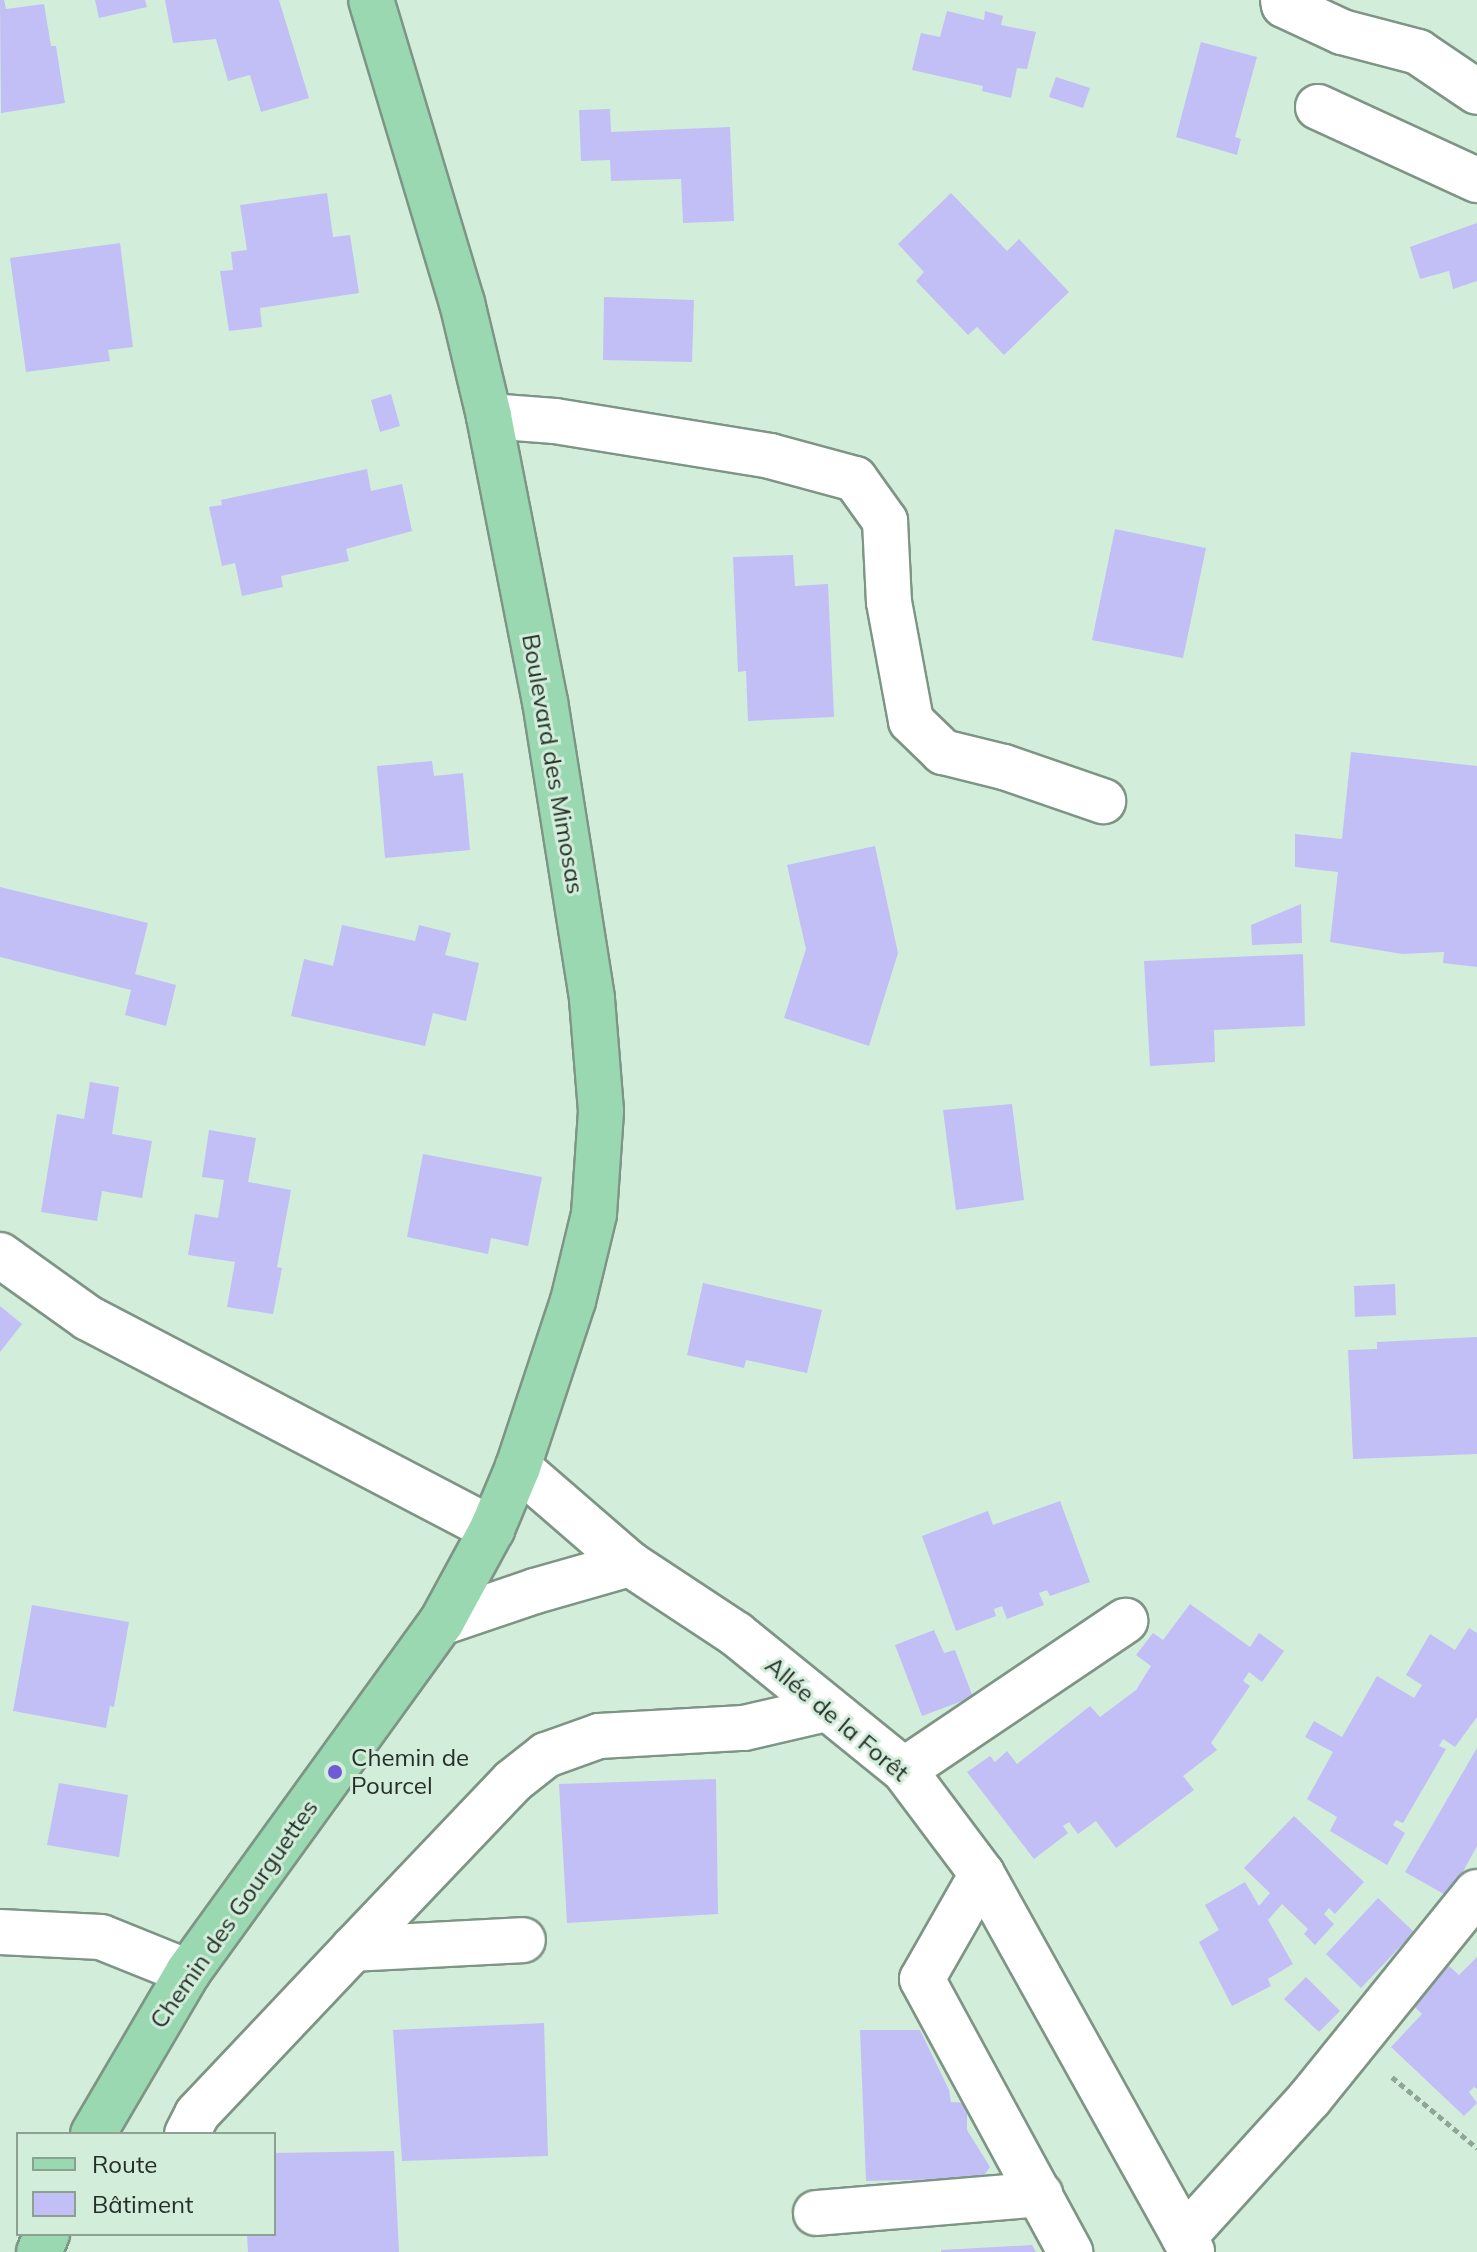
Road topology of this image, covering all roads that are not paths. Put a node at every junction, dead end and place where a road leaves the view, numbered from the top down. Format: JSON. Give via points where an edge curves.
{"nodes":[{"id":1,"x":371,"y":0,"type":"edge"},
{"id":2,"x":1283,"y":0,"type":"edge"},
{"id":3,"x":1477,"y":92,"type":"edge"},
{"id":4,"x":1318,"y":107,"type":"dead end"},
{"id":5,"x":1477,"y":180,"type":"edge"},
{"id":6,"x":489,"y":416,"type":"junction"},
{"id":7,"x":1103,"y":801,"type":"dead end"},
{"id":8,"x":0,"y":1255,"type":"edge"},
{"id":9,"x":518,"y":1467,"type":"junction"},
{"id":10,"x":492,"y":1529,"type":"junction"},
{"id":11,"x":630,"y":1564,"type":"junction"},
{"id":12,"x":1125,"y":1621,"type":"dead end"},
{"id":13,"x":441,"y":1623,"type":"junction"},
{"id":14,"x":826,"y":1709,"type":"junction"},
{"id":15,"x":904,"y":1770,"type":"junction"},
{"id":16,"x":982,"y":1874,"type":"junction"},
{"id":17,"x":1477,"y":1892,"type":"edge"},
{"id":18,"x":0,"y":1932,"type":"edge"},
{"id":19,"x":523,"y":1940,"type":"dead end"},
{"id":20,"x":353,"y":1949,"type":"junction"},
{"id":21,"x":188,"y":1972,"type":"junction"},
{"id":22,"x":94,"y":2132,"type":"edge"},
{"id":23,"x":188,"y":2132,"type":"edge"},
{"id":24,"x":1040,"y":2194,"type":"junction"},
{"id":25,"x":816,"y":2213,"type":"dead end"},
{"id":26,"x":1188,"y":2244,"type":"edge"},
{"id":27,"x":1070,"y":2252,"type":"edge"}],
"edges":[{"from":1,"to":6,"type":"main road","name":"Boulevard des Mimosas","via":[[462,303]]},
{"from":2,"to":3,"type":"street","via":[[1342,32],[1418,52]]},
{"from":4,"to":5,"type":"street"},
{"from":6,"to":7,"type":"street","via":[[555,421],[770,456],[855,479],[885,521],[889,602],[911,721],[943,752]]},
{"from":6,"to":9,"type":"main road","name":"Boulevard des Mimosas","via":[[545,702],[592,998],[601,1111],[594,1214],[573,1301]]},
{"from":8,"to":10,"type":"street","via":[[88,1318]]},
{"from":9,"to":10,"type":"main road","name":"Boulevard des Mimosas"},
{"from":9,"to":11,"type":"street","name":"Allée de la Forêt"},
{"from":10,"to":13,"type":"main road","name":"Chemin des Gourguettes"},
{"from":11,"to":13,"type":"street"},
{"from":11,"to":14,"type":"street","name":"Allée de la Forêt","via":[[736,1634]]},
{"from":12,"to":15,"type":"street"},
{"from":13,"to":21,"type":"main road","name":"Chemin des Gourguettes"},
{"from":14,"to":15,"type":"street","name":"Allée de la Forêt"},
{"from":14,"to":20,"type":"street","via":[[744,1728],[599,1736],[546,1755],[513,1781]]},
{"from":15,"to":16,"type":"street","name":"Allée de la Forêt"},
{"from":16,"to":24,"type":"street","via":[[922,1979]]},
{"from":16,"to":26,"type":"street","name":"Allée de la Forêt"},
{"from":17,"to":26,"type":"street"},
{"from":18,"to":21,"type":"street","via":[[101,1937]]},
{"from":19,"to":20,"type":"street"},
{"from":20,"to":23,"type":"street","via":[[197,2114]]},
{"from":21,"to":22,"type":"main road","name":"Chemin des Gourguettes"},
{"from":24,"to":25,"type":"street"},
{"from":24,"to":27,"type":"street"}]}
